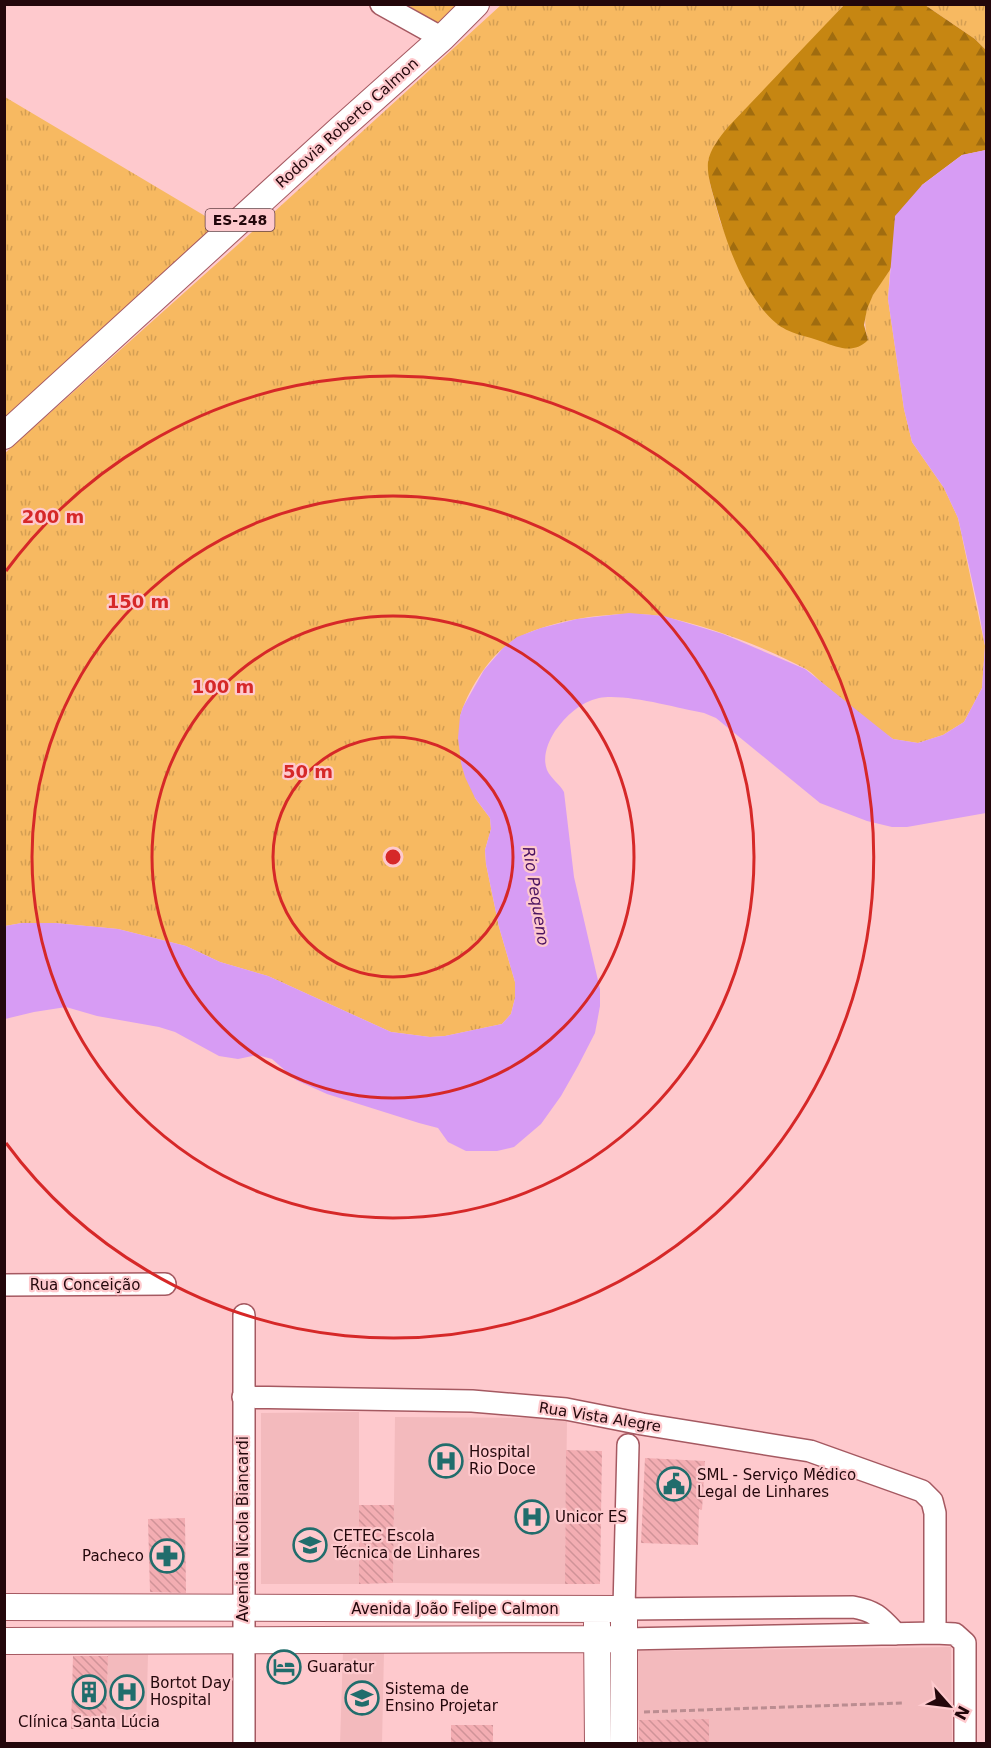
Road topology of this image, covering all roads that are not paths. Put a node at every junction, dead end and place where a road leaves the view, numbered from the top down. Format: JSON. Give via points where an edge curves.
{"nodes":[{"id":1,"x":381,"y":4,"type":"edge"},
{"id":2,"x":476,"y":4,"type":"edge"},
{"id":3,"x":442,"y":38,"type":"junction"},
{"id":4,"x":4,"y":436,"type":"edge"},
{"id":5,"x":165,"y":1284,"type":"dead end"},
{"id":6,"x":4,"y":1285,"type":"edge"},
{"id":7,"x":244,"y":1315,"type":"dead end"},
{"id":8,"x":243,"y":1397,"type":"junction"},
{"id":9,"x":628,"y":1445,"type":"dead end"},
{"id":10,"x":4,"y":1607,"type":"edge"},
{"id":11,"x":243,"y":1608,"type":"junction"},
{"id":12,"x":597,"y":1609,"type":"junction"},
{"id":13,"x":624,"y":1609,"type":"junction"},
{"id":14,"x":935,"y":1633,"type":"junction"},
{"id":15,"x":896,"y":1634,"type":"junction"},
{"id":16,"x":597,"y":1639,"type":"junction"},
{"id":17,"x":624,"y":1639,"type":"junction"},
{"id":18,"x":243,"y":1640,"type":"junction"},
{"id":19,"x":4,"y":1641,"type":"edge"},
{"id":20,"x":244,"y":1743,"type":"edge"},
{"id":21,"x":598,"y":1743,"type":"edge"},
{"id":22,"x":624,"y":1743,"type":"edge"},
{"id":23,"x":965,"y":1743,"type":"edge"}],
"edges":[{"from":1,"to":3,"type":"street"},
{"from":2,"to":3,"type":"main road","name":"Rodovia Roberto Calmon","number":"ES-248"},
{"from":3,"to":4,"type":"main road","name":"Rodovia Roberto Calmon","number":"ES-248"},
{"from":5,"to":6,"type":"street","name":"Rua Conceição"},
{"from":7,"to":8,"type":"street","name":"Avenida Nicola Biancardi"},
{"from":8,"to":11,"type":"street","name":"Avenida Nicola Biancardi"},
{"from":8,"to":14,"type":"street","name":"Rua Vista Alegre","via":[[472,1401],[566,1409],[810,1451],[922,1491],[932,1501]]},
{"from":9,"to":13,"type":"street"},
{"from":10,"to":11,"type":"main road","name":"Avenida João Felipe Calmon"},
{"from":11,"to":12,"type":"main road","name":"Avenida João Felipe Calmon"},
{"from":11,"to":18,"type":"street","name":"Avenida Nicola Biancardi"},
{"from":12,"to":13,"type":"main road","name":"Avenida João Felipe Calmon"},
{"from":12,"to":16,"type":"main road"},
{"from":13,"to":15,"type":"street","name":"Avenida João Felipe Calmon","via":[[853,1607],[880,1616]]},
{"from":13,"to":17,"type":"main road"},
{"from":14,"to":15,"type":"street","name":"Avenida João Felipe Calmon"},
{"from":14,"to":23,"type":"street","name":"Avenida João Felipe Calmon","via":[[955,1634],[965,1643]]},
{"from":15,"to":17,"type":"street","name":"Avenida João Felipe Calmon"},
{"from":16,"to":17,"type":"main road","name":"Avenida João Felipe Calmon"},
{"from":16,"to":18,"type":"main road","name":"Avenida João Felipe Calmon"},
{"from":16,"to":21,"type":"main road"},
{"from":17,"to":22,"type":"main road"},
{"from":18,"to":19,"type":"main road","name":"Avenida João Felipe Calmon"},
{"from":18,"to":20,"type":"street","name":"Avenida Nicola Biancardi"}]}
